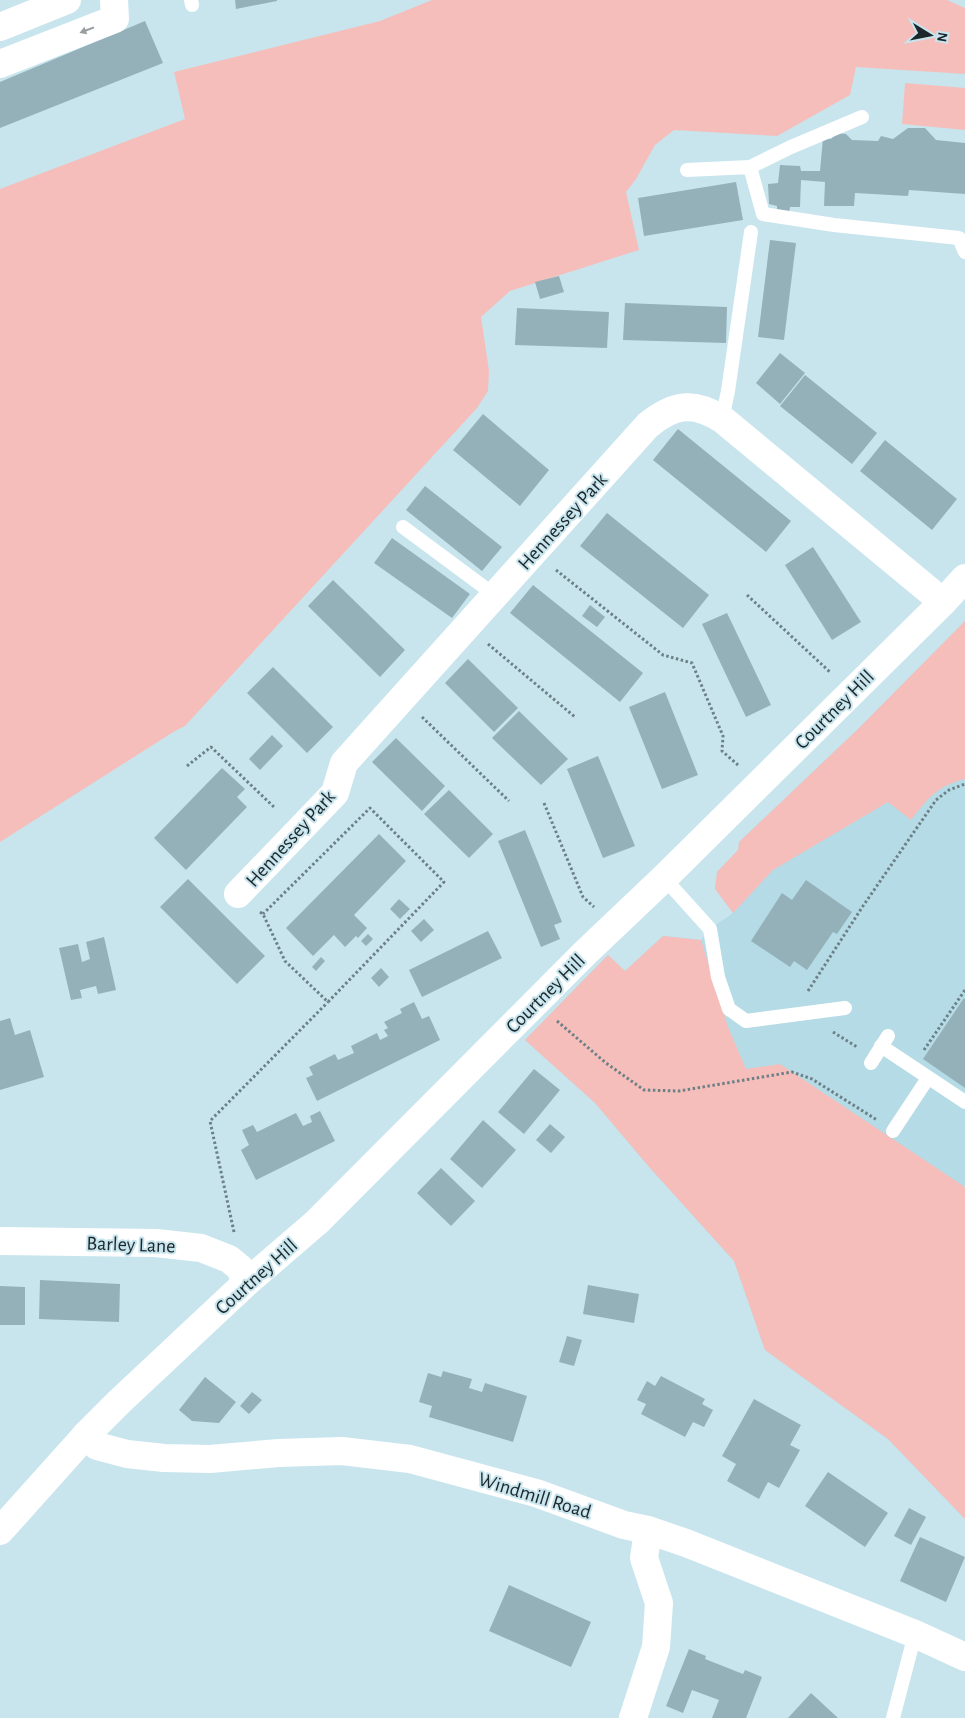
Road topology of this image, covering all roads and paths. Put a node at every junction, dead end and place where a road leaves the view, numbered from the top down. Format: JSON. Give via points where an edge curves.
{"nodes":[{"id":1,"x":67,"y":0,"type":"edge"},
{"id":2,"x":114,"y":0,"type":"edge"},
{"id":3,"x":0,"y":27,"type":"edge"},
{"id":4,"x":0,"y":64,"type":"edge"},
{"id":5,"x":862,"y":117,"type":"dead end"},
{"id":6,"x":750,"y":167,"type":"junction"},
{"id":7,"x":686,"y":170,"type":"dead end"},
{"id":8,"x":751,"y":232,"type":"dead end"},
{"id":9,"x":965,"y":252,"type":"edge"},
{"id":10,"x":722,"y":419,"type":"junction"},
{"id":11,"x":403,"y":527,"type":"dead end"},
{"id":12,"x":556,"y":570,"type":"dead end"},
{"id":13,"x":965,"y":578,"type":"edge"},
{"id":14,"x":747,"y":595,"type":"dead end"},
{"id":15,"x":496,"y":596,"type":"junction"},
{"id":16,"x":943,"y":602,"type":"junction"},
{"id":17,"x":482,"y":639,"type":"dead end"},
{"id":18,"x":835,"y":677,"type":"dead end"},
{"id":19,"x":422,"y":716,"type":"dead end"},
{"id":20,"x":576,"y":717,"type":"dead end"},
{"id":21,"x":187,"y":766,"type":"dead end"},
{"id":22,"x":742,"y":769,"type":"dead end"},
{"id":23,"x":965,"y":784,"type":"edge"},
{"id":24,"x":508,"y":801,"type":"dead end"},
{"id":25,"x":544,"y":803,"type":"dead end"},
{"id":26,"x":275,"y":808,"type":"dead end"},
{"id":27,"x":664,"y":878,"type":"junction"},
{"id":28,"x":238,"y":894,"type":"joint"},
{"id":29,"x":598,"y":911,"type":"dead end"},
{"id":30,"x":263,"y":914,"type":"junction"},
{"id":31,"x":965,"y":990,"type":"edge"},
{"id":32,"x":807,"y":991,"type":"dead end"},
{"id":33,"x":328,"y":1002,"type":"junction"},
{"id":34,"x":536,"y":1002,"type":"junction"},
{"id":35,"x":845,"y":1008,"type":"dead end"},
{"id":36,"x":825,"y":1031,"type":"dead end"},
{"id":37,"x":921,"y":1054,"type":"dead end"},
{"id":38,"x":867,"y":1057,"type":"joint"},
{"id":39,"x":928,"y":1078,"type":"junction"},
{"id":40,"x":965,"y":1102,"type":"edge"},
{"id":41,"x":880,"y":1121,"type":"dead end"},
{"id":42,"x":893,"y":1131,"type":"dead end"},
{"id":43,"x":236,"y":1238,"type":"dead end"},
{"id":44,"x":0,"y":1241,"type":"edge"},
{"id":45,"x":246,"y":1283,"type":"junction"},
{"id":46,"x":86,"y":1435,"type":"junction"},
{"id":47,"x":648,"y":1530,"type":"junction"},
{"id":48,"x":0,"y":1531,"type":"edge"},
{"id":49,"x":915,"y":1634,"type":"junction"},
{"id":50,"x":965,"y":1657,"type":"edge"},
{"id":51,"x":633,"y":1718,"type":"edge"},
{"id":52,"x":893,"y":1718,"type":"edge"}],
"edges":[{"from":1,"to":3,"type":"street"},
{"from":2,"to":4,"type":"street","one_way":true,"via":[[115,19]]},
{"from":5,"to":6,"type":"lane"},
{"from":6,"to":7,"type":"lane"},
{"from":6,"to":9,"type":"lane","via":[[763,214],[959,238]]},
{"from":8,"to":10,"type":"lane"},
{"from":10,"to":15,"type":"street","name":"Hennessey Park","via":[[707,410],[683,407],[663,413],[648,425]]},
{"from":10,"to":16,"type":"street","name":"Hennessey Park"},
{"from":11,"to":15,"type":"lane"},
{"from":12,"to":22,"type":"path","via":[[663,655],[692,663],[723,736],[722,751]]},
{"from":13,"to":16,"type":"street","name":"Courtney Hill"},
{"from":14,"to":18,"type":"path"},
{"from":15,"to":28,"type":"street","name":"Hennessey Park","via":[[344,762],[335,793]]},
{"from":16,"to":27,"type":"street","name":"Courtney Hill"},
{"from":17,"to":20,"type":"path"},
{"from":19,"to":24,"type":"path"},
{"from":21,"to":26,"type":"path","via":[[211,747]]},
{"from":23,"to":32,"type":"path","via":[[936,800]]},
{"from":25,"to":29,"type":"path","via":[[583,898]]},
{"from":27,"to":34,"type":"street","name":"Courtney Hill"},
{"from":27,"to":35,"type":"lane","via":[[710,929],[718,977],[729,1009],[746,1021]]},
{"from":28,"to":30,"type":"path"},
{"from":30,"to":33,"type":"path","via":[[285,961]]},
{"from":30,"to":33,"type":"path","via":[[370,808],[444,882]]},
{"from":31,"to":37,"type":"path"},
{"from":33,"to":43,"type":"path","via":[[210,1121]]},
{"from":34,"to":41,"type":"path","via":[[606,1063],[644,1090],[679,1091],[792,1072],[812,1079]]},
{"from":34,"to":45,"type":"street","name":"Courtney Hill","via":[[317,1222]]},
{"from":36,"to":38,"type":"path","via":[[832,1031]]},
{"from":38,"to":39,"type":"lane","via":[[885,1041]]},
{"from":39,"to":40,"type":"lane"},
{"from":39,"to":42,"type":"lane"},
{"from":44,"to":45,"type":"street","name":"Barley Lane","via":[[156,1243],[201,1248],[228,1259],[240,1268]]},
{"from":45,"to":46,"type":"street","name":"Courtney Hill"},
{"from":46,"to":47,"type":"street","name":"Windmill Road","via":[[97,1446],[127,1454],[164,1458],[210,1460],[342,1451],[410,1459],[536,1493],[624,1525]]},
{"from":46,"to":48,"type":"street","name":"Courtney Hill"},
{"from":47,"to":49,"type":"street","name":"Windmill Road"},
{"from":47,"to":51,"type":"street","via":[[644,1558],[659,1603],[656,1647]]},
{"from":49,"to":50,"type":"street","name":"Windmill Road"},
{"from":49,"to":52,"type":"lane"}]}
